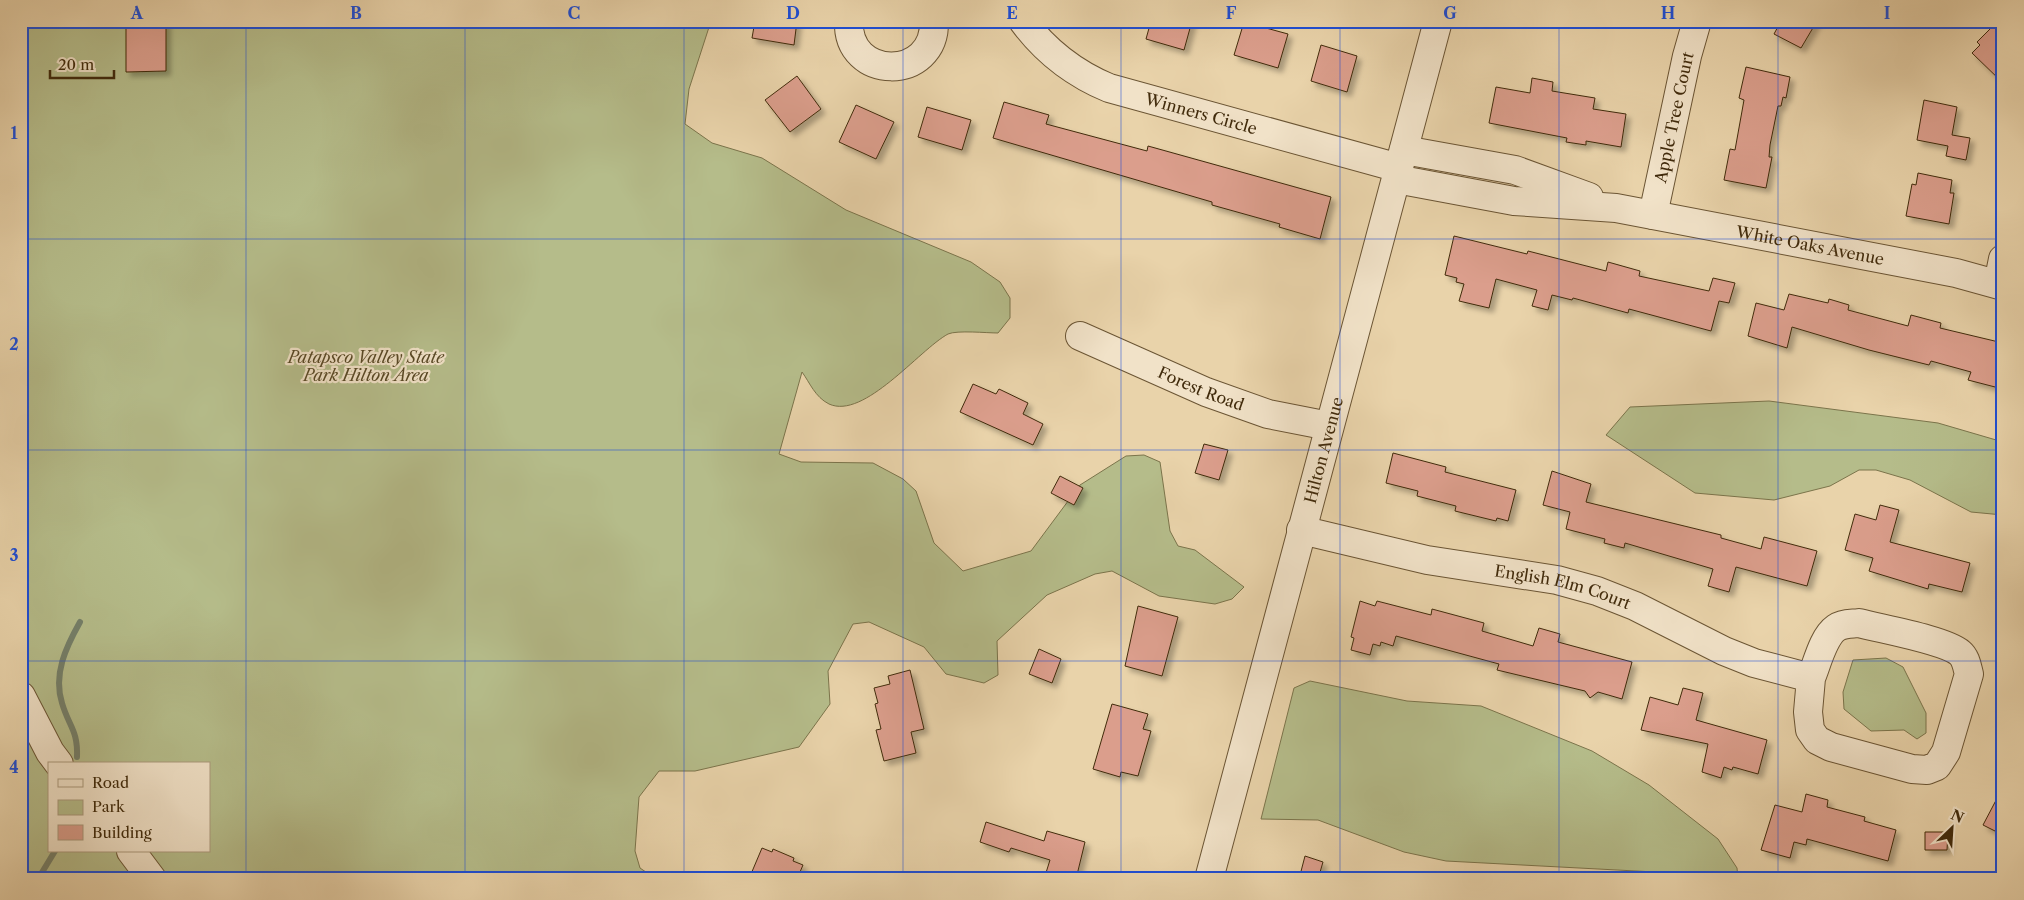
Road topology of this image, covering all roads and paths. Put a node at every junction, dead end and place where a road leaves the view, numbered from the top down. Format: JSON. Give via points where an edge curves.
{"nodes":[{"id":1,"x":849,"y":21,"type":"edge"},
{"id":2,"x":934,"y":21,"type":"edge"},
{"id":3,"x":1023,"y":21,"type":"edge"},
{"id":4,"x":1438,"y":21,"type":"edge"},
{"id":5,"x":1697,"y":21,"type":"edge"},
{"id":6,"x":1400,"y":166,"type":"junction"},
{"id":7,"x":1653,"y":215,"type":"junction"},
{"id":8,"x":2001,"y":276,"type":"edge"},
{"id":9,"x":1080,"y":336,"type":"dead end"},
{"id":10,"x":1329,"y":426,"type":"junction"},
{"id":11,"x":1301,"y":530,"type":"junction"},
{"id":12,"x":1811,"y":678,"type":"junction"},
{"id":13,"x":21,"y":696,"type":"edge"},
{"id":14,"x":58,"y":762,"type":"edge"},
{"id":15,"x":133,"y":852,"type":"edge"},
{"id":16,"x":152,"y":879,"type":"edge"},
{"id":17,"x":1209,"y":879,"type":"edge"}],
"edges":[{"from":1,"to":2,"type":"street","via":[[851,38],[858,51],[875,64],[889,67],[909,63],[921,55],[929,44]]},
{"from":3,"to":6,"type":"street","name":"Winners Circle","via":[[1060,61],[1109,88]]},
{"from":4,"to":6,"type":"street","name":"Hilton Avenue"},
{"from":5,"to":7,"type":"street","name":"Apple Tree Court"},
{"from":6,"to":7,"type":"street","name":"White Oaks Avenue","via":[[1515,170],[1616,208]]},
{"from":6,"to":10,"type":"street","name":"Hilton Avenue"},
{"from":7,"to":8,"type":"street","name":"White Oaks Avenue","via":[[1956,273]]},
{"from":9,"to":10,"type":"street","name":"Forest Road","via":[[1206,392],[1268,414]]},
{"from":10,"to":11,"type":"street","name":"Hilton Avenue"},
{"from":11,"to":12,"type":"street","name":"English Elm Court","via":[[1427,560],[1539,577],[1597,591],[1635,606],[1724,651],[1754,663]]},
{"from":11,"to":17,"type":"street","name":"Hilton Avenue"},
{"from":12,"to":12,"type":"street","via":[[1827,641],[1836,628],[1847,624],[1859,624],[1945,645],[1960,652],[1969,674],[1946,752],[1937,766],[1927,770],[1903,767],[1817,740],[1810,730],[1808,712]]},
{"from":13,"to":14,"type":"street"},
{"from":15,"to":16,"type":"street"}]}
